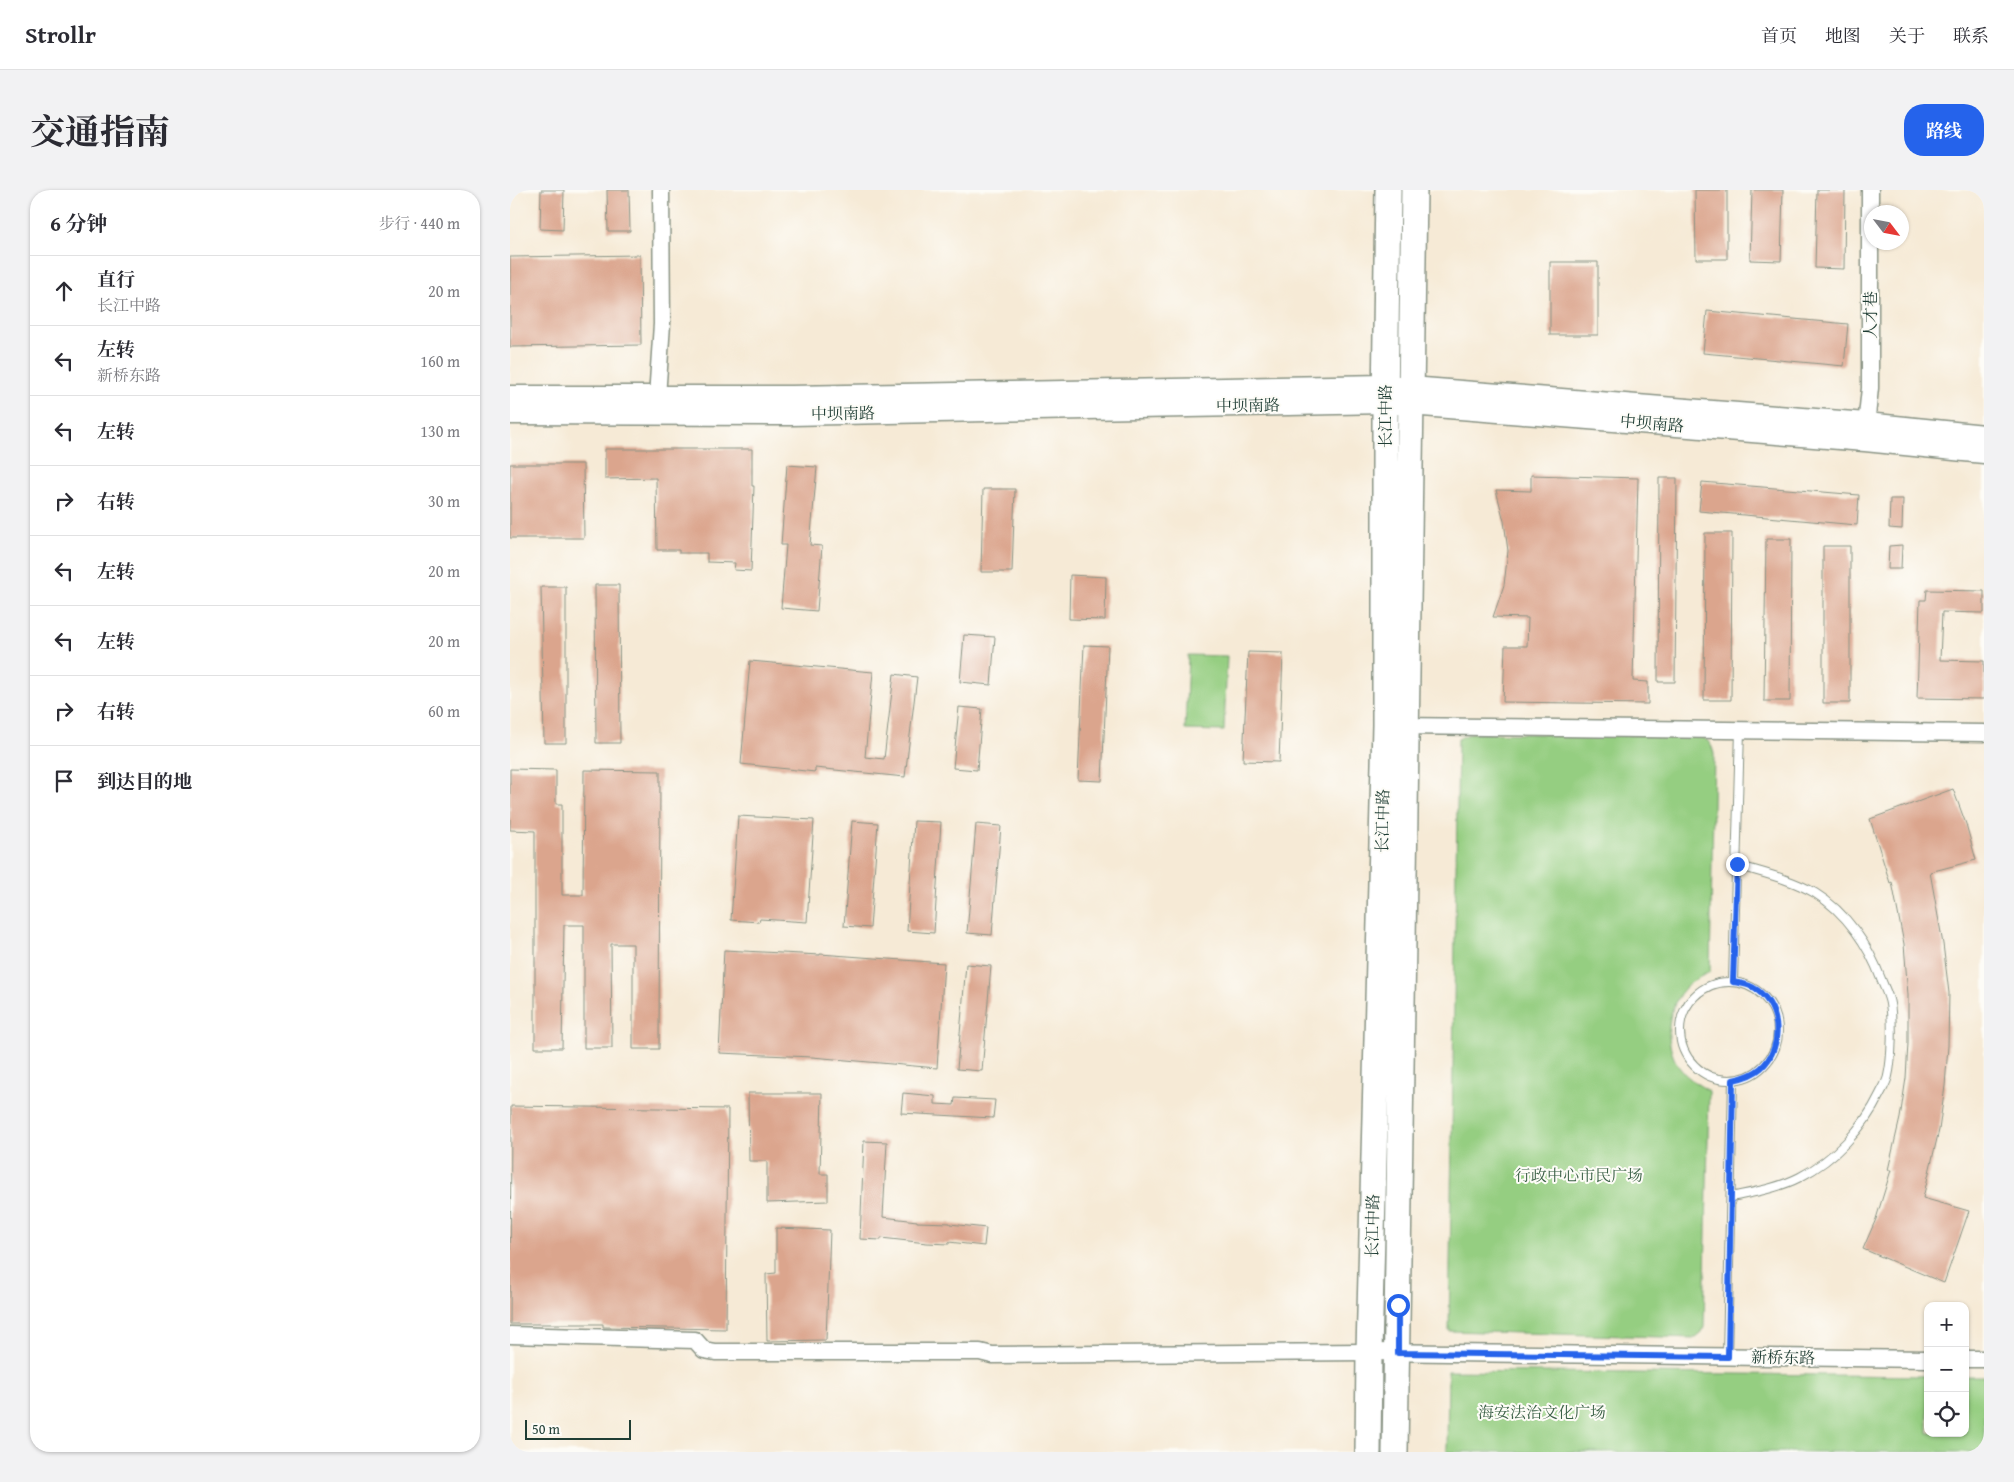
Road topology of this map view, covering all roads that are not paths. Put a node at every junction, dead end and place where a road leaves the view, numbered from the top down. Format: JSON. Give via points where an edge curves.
{"nodes":[{"id":1,"x":661,"y":190,"type":"edge"},
{"id":2,"x":1388,"y":190,"type":"edge"},
{"id":3,"x":1414,"y":190,"type":"edge"},
{"id":4,"x":1870,"y":190,"type":"edge"},
{"id":5,"x":1397,"y":394,"type":"junction"},
{"id":6,"x":510,"y":397,"type":"edge"},
{"id":7,"x":657,"y":397,"type":"junction"},
{"id":8,"x":510,"y":413,"type":"edge"},
{"id":9,"x":1984,"y":436,"type":"edge"},
{"id":10,"x":1865,"y":440,"type":"junction"},
{"id":11,"x":1984,"y":452,"type":"edge"},
{"id":12,"x":1395,"y":726,"type":"junction"},
{"id":13,"x":1740,"y":730,"type":"junction"},
{"id":14,"x":1984,"y":733,"type":"edge"},
{"id":15,"x":1737,"y":864,"type":"junction"},
{"id":16,"x":1733,"y":982,"type":"junction"},
{"id":17,"x":1733,"y":1080,"type":"junction"},
{"id":18,"x":1731,"y":1197,"type":"junction"},
{"id":19,"x":510,"y":1335,"type":"edge"},
{"id":20,"x":1369,"y":1352,"type":"junction"},
{"id":21,"x":1398,"y":1353,"type":"junction"},
{"id":22,"x":1728,"y":1357,"type":"junction"},
{"id":23,"x":1924,"y":1359,"type":"edge"},
{"id":24,"x":1969,"y":1359,"type":"edge"},
{"id":25,"x":1984,"y":1359,"type":"edge"},
{"id":26,"x":1368,"y":1452,"type":"edge"},
{"id":27,"x":1395,"y":1452,"type":"edge"}],
"edges":[{"from":1,"to":7,"type":"street","via":[[662,324]]},
{"from":2,"to":5,"type":"main road","name":"长江中路"},
{"from":3,"to":5,"type":"main road","name":"长江中路"},
{"from":4,"to":10,"type":"street","name":"人才巷","via":[[1870,388]]},
{"from":5,"to":7,"type":"main road","name":"中坝南路"},
{"from":5,"to":8,"type":"main road","name":"中坝南路","via":[[791,414]]},
{"from":5,"to":9,"type":"main road","name":"中坝南路","via":[[1866,424]]},
{"from":5,"to":10,"type":"main road","name":"中坝南路"},
{"from":5,"to":12,"type":"main road","name":"长江中路"},
{"from":6,"to":7,"type":"main road","name":"中坝南路"},
{"from":10,"to":11,"type":"main road","name":"中坝南路"},
{"from":12,"to":13,"type":"street"},
{"from":12,"to":20,"type":"main road","name":"长江中路"},
{"from":12,"to":21,"type":"main road","name":"长江中路"},
{"from":13,"to":14,"type":"street"},
{"from":13,"to":15,"type":"lane"},
{"from":15,"to":16,"type":"lane"},
{"from":15,"to":18,"type":"lane","via":[[1786,880],[1816,894],[1836,910],[1861,939],[1877,968],[1890,1004],[1891,1041],[1888,1078],[1873,1108],[1853,1136],[1824,1162],[1798,1178],[1772,1188]]},
{"from":16,"to":17,"type":"lane","via":[[1753,988],[1768,1001],[1777,1020],[1777,1040],[1772,1055],[1762,1068]]},
{"from":16,"to":17,"type":"lane","via":[[1713,984],[1696,994],[1683,1011],[1679,1031],[1683,1051],[1695,1068],[1712,1078]]},
{"from":17,"to":18,"type":"lane"},
{"from":18,"to":22,"type":"lane"},
{"from":19,"to":20,"type":"street","name":"新桥东路","via":[[695,1340],[704,1350],[715,1352],[980,1352],[992,1355]]},
{"from":20,"to":21,"type":"street","name":"新桥东路"},
{"from":20,"to":26,"type":"main road","name":"长江中路"},
{"from":21,"to":22,"type":"street","name":"新桥东路"},
{"from":21,"to":27,"type":"main road","name":"长江中路"},
{"from":22,"to":23,"type":"street","name":"新桥东路"},
{"from":24,"to":25,"type":"street"}]}
